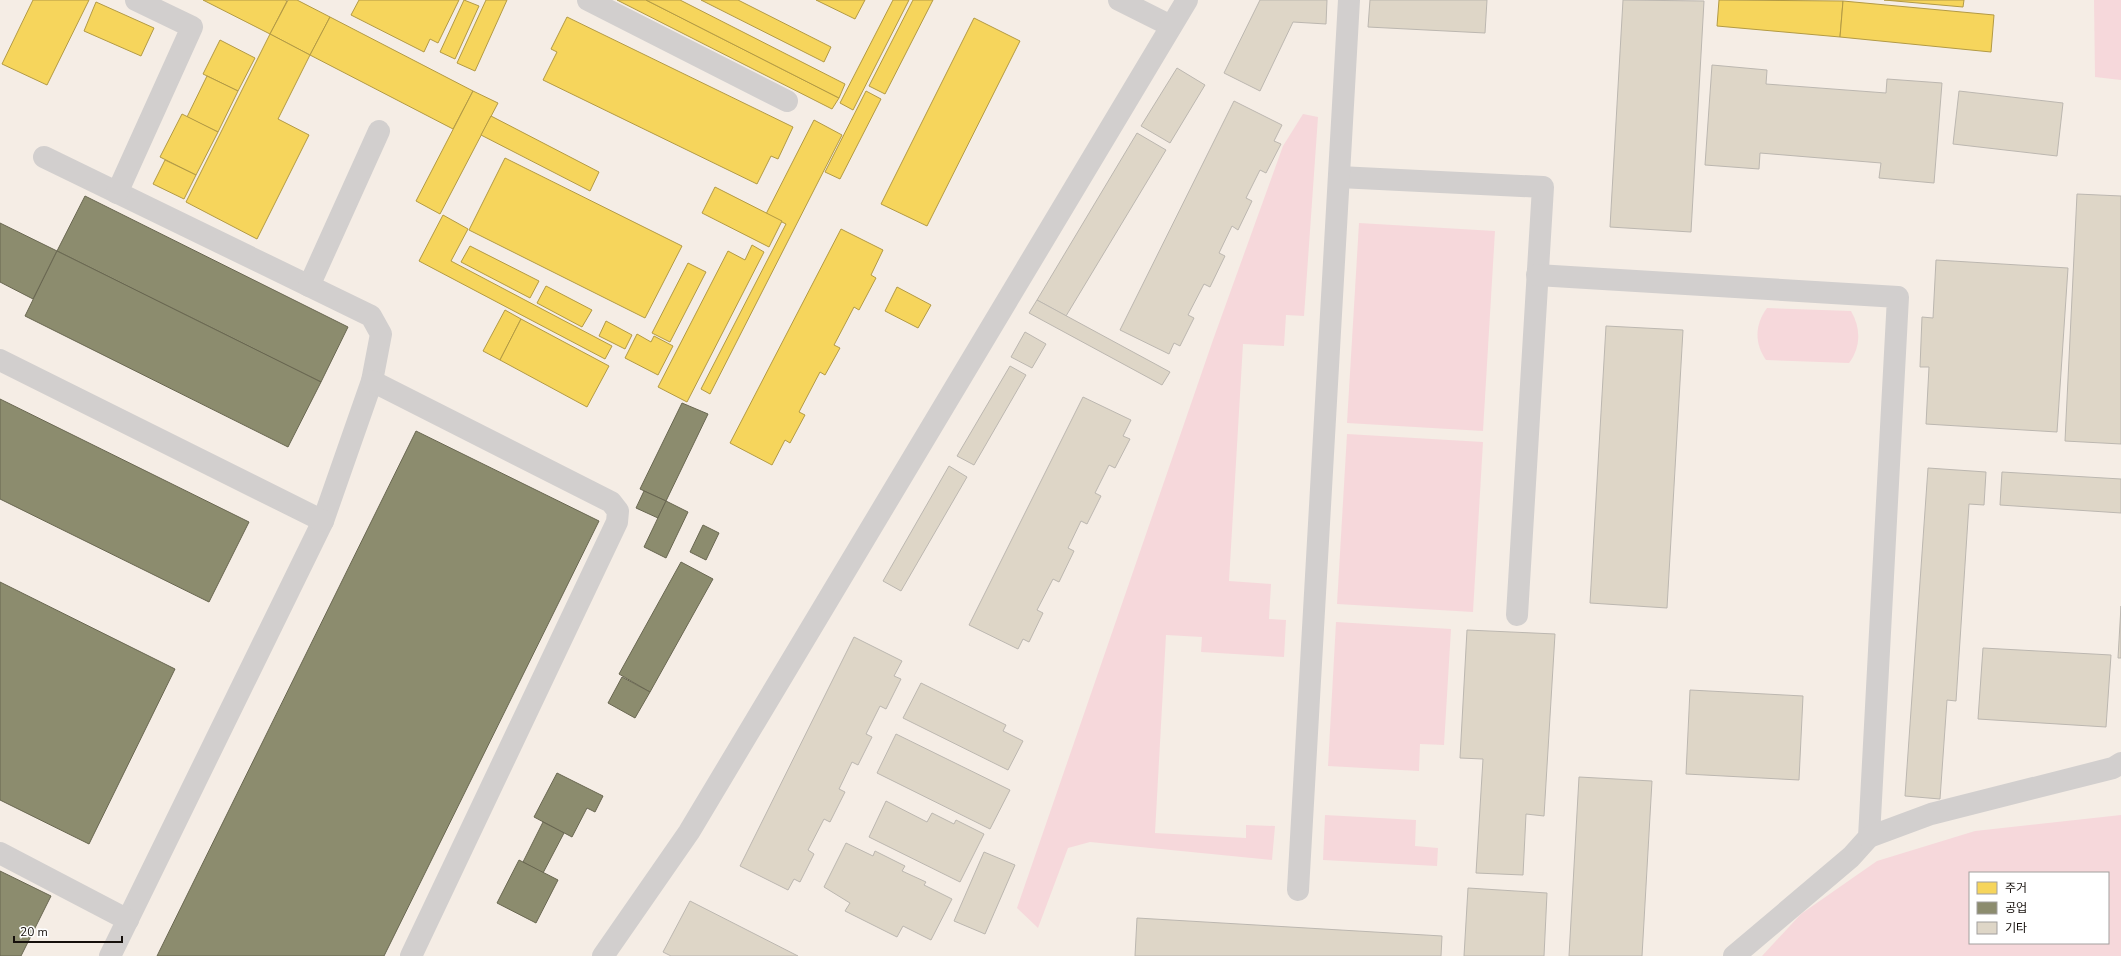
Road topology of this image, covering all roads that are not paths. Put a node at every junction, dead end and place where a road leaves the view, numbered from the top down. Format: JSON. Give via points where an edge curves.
{"nodes":[{"id":1,"x":136,"y":0,"type":"edge"},
{"id":2,"x":588,"y":0,"type":"edge"},
{"id":3,"x":1119,"y":0,"type":"edge"},
{"id":4,"x":1187,"y":0,"type":"edge"},
{"id":5,"x":1349,"y":0,"type":"edge"},
{"id":6,"x":1171,"y":26,"type":"junction"},
{"id":7,"x":787,"y":101,"type":"dead end"},
{"id":8,"x":379,"y":131,"type":"dead end"},
{"id":9,"x":44,"y":158,"type":"dead end"},
{"id":10,"x":1339,"y":177,"type":"junction"},
{"id":11,"x":117,"y":193,"type":"junction"},
{"id":12,"x":1537,"y":275,"type":"junction"},
{"id":13,"x":309,"y":286,"type":"junction"},
{"id":14,"x":0,"y":360,"type":"edge"},
{"id":15,"x":372,"y":381,"type":"junction"},
{"id":16,"x":323,"y":521,"type":"junction"},
{"id":17,"x":1517,"y":615,"type":"dead end"},
{"id":18,"x":2121,"y":763,"type":"edge"},
{"id":19,"x":1869,"y":837,"type":"junction"},
{"id":20,"x":0,"y":853,"type":"edge"},
{"id":21,"x":1298,"y":890,"type":"dead end"},
{"id":22,"x":128,"y":920,"type":"junction"},
{"id":23,"x":110,"y":956,"type":"edge"},
{"id":24,"x":411,"y":956,"type":"edge"},
{"id":25,"x":603,"y":956,"type":"edge"},
{"id":26,"x":1734,"y":956,"type":"edge"}],
"edges":[{"from":1,"to":11,"type":"street","via":[[192,27]]},
{"from":2,"to":7,"type":"street"},
{"from":3,"to":6,"type":"street"},
{"from":4,"to":6,"type":"street"},
{"from":5,"to":10,"type":"street"},
{"from":6,"to":25,"type":"street","via":[[689,832]]},
{"from":8,"to":13,"type":"street"},
{"from":9,"to":11,"type":"street"},
{"from":10,"to":12,"type":"street","via":[[1542,187]]},
{"from":10,"to":21,"type":"street"},
{"from":11,"to":13,"type":"street"},
{"from":12,"to":17,"type":"street"},
{"from":12,"to":19,"type":"street","via":[[1898,297]]},
{"from":13,"to":15,"type":"street","via":[[372,316],[381,334]]},
{"from":14,"to":16,"type":"street"},
{"from":15,"to":16,"type":"street"},
{"from":15,"to":24,"type":"street","via":[[611,502],[618,511],[614,529]]},
{"from":16,"to":22,"type":"street"},
{"from":18,"to":19,"type":"street","via":[[2113,768],[1931,814]]},
{"from":19,"to":26,"type":"street","via":[[1851,857]]},
{"from":20,"to":22,"type":"street"},
{"from":22,"to":23,"type":"street"}]}
